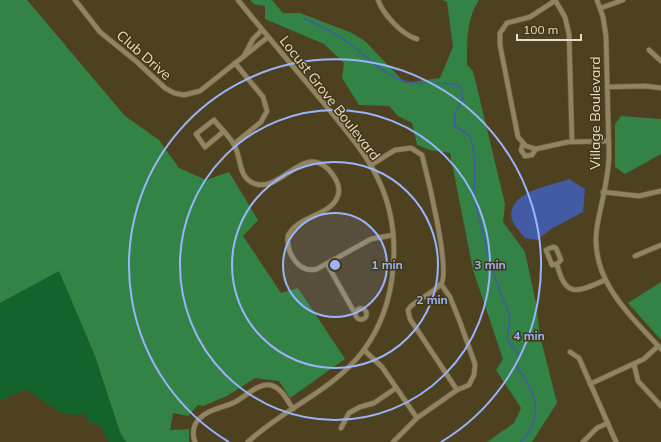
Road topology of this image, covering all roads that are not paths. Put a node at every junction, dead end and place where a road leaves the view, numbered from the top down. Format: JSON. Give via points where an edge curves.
{"nodes":[{"id":1,"x":75,"y":0,"type":"edge"},
{"id":2,"x":238,"y":0,"type":"edge"},
{"id":3,"x":378,"y":0,"type":"edge"},
{"id":4,"x":555,"y":0,"type":"edge"},
{"id":5,"x":597,"y":0,"type":"edge"},
{"id":6,"x":623,"y":0,"type":"edge"},
{"id":7,"x":601,"y":8,"type":"junction"},
{"id":8,"x":262,"y":30,"type":"junction"},
{"id":9,"x":268,"y":36,"type":"junction"},
{"id":10,"x":417,"y":39,"type":"dead end"},
{"id":11,"x":649,"y":50,"type":"dead end"},
{"id":12,"x":245,"y":54,"type":"junction"},
{"id":13,"x":661,"y":61,"type":"edge"},
{"id":14,"x":235,"y":63,"type":"junction"},
{"id":15,"x":608,"y":87,"type":"junction"},
{"id":16,"x":661,"y":88,"type":"edge"},
{"id":17,"x":223,"y":132,"type":"junction"},
{"id":18,"x":572,"y":141,"type":"junction"},
{"id":19,"x":608,"y":141,"type":"junction"},
{"id":20,"x":234,"y":144,"type":"junction"},
{"id":21,"x":523,"y":144,"type":"junction"},
{"id":22,"x":536,"y":149,"type":"junction"},
{"id":23,"x":371,"y":165,"type":"junction"},
{"id":24,"x":661,"y":190,"type":"edge"},
{"id":25,"x":603,"y":192,"type":"junction"},
{"id":26,"x":393,"y":235,"type":"junction"},
{"id":27,"x":661,"y":245,"type":"edge"},
{"id":28,"x":635,"y":256,"type":"dead end"},
{"id":29,"x":327,"y":264,"type":"junction"},
{"id":30,"x":557,"y":264,"type":"dead end"},
{"id":31,"x":604,"y":280,"type":"junction"},
{"id":32,"x":441,"y":284,"type":"junction"},
{"id":33,"x":356,"y":312,"type":"dead end"},
{"id":34,"x":660,"y":348,"type":"edge"},
{"id":35,"x":364,"y":350,"type":"junction"},
{"id":36,"x":570,"y":352,"type":"dead end"},
{"id":37,"x":634,"y":364,"type":"junction"},
{"id":38,"x":590,"y":384,"type":"junction"},
{"id":39,"x":396,"y":388,"type":"junction"},
{"id":40,"x":457,"y":390,"type":"junction"},
{"id":41,"x":661,"y":406,"type":"edge"},
{"id":42,"x":293,"y":409,"type":"junction"},
{"id":43,"x":417,"y":418,"type":"junction"},
{"id":44,"x":608,"y":423,"type":"junction"},
{"id":45,"x":341,"y":428,"type":"dead end"},
{"id":46,"x":195,"y":442,"type":"edge"},
{"id":47,"x":248,"y":442,"type":"edge"},
{"id":48,"x":392,"y":442,"type":"edge"},
{"id":49,"x":583,"y":442,"type":"edge"},
{"id":50,"x":616,"y":442,"type":"edge"}],
"edges":[{"from":1,"to":14,"type":"street","name":"Club Drive","via":[[100,32],[171,92],[184,95],[196,93]]},
{"from":2,"to":8,"type":"street","name":"Locust Grove Boulevard"},
{"from":3,"to":10,"type":"street","via":[[382,9],[406,34]]},
{"from":4,"to":18,"type":"street","via":[[565,17],[569,34]]},
{"from":4,"to":21,"type":"street","via":[[530,17],[507,23],[499,35],[516,130]]},
{"from":5,"to":7,"type":"street","name":"Village Boulevard"},
{"from":6,"to":7,"type":"street"},
{"from":7,"to":15,"type":"street","name":"Village Boulevard","via":[[605,28]]},
{"from":8,"to":9,"type":"street","name":"Locust Grove Boulevard"},
{"from":8,"to":12,"type":"street","via":[[253,39]]},
{"from":9,"to":12,"type":"street","name":"Club Drive"},
{"from":9,"to":23,"type":"street","name":"Locust Grove Boulevard"},
{"from":11,"to":13,"type":"street"},
{"from":12,"to":14,"type":"street","name":"Club Drive"},
{"from":14,"to":20,"type":"street","via":[[263,97],[267,108],[261,122]]},
{"from":15,"to":16,"type":"street"},
{"from":15,"to":19,"type":"street","name":"Village Boulevard"},
{"from":17,"to":17,"type":"street","via":[[214,120],[196,134],[205,147]]},
{"from":17,"to":20,"type":"street"},
{"from":18,"to":19,"type":"street"},
{"from":18,"to":22,"type":"street"},
{"from":19,"to":25,"type":"street","name":"Village Boulevard","via":[[608,165]]},
{"from":20,"to":29,"type":"street","via":[[245,176],[256,184],[270,183],[308,162],[321,163],[328,168],[338,186],[337,198],[329,206],[295,226],[289,232],[287,240],[289,249],[302,268],[312,270]]},
{"from":21,"to":22,"type":"street"},
{"from":21,"to":22,"type":"street","via":[[521,150],[525,156],[532,155]]},
{"from":23,"to":26,"type":"street","name":"Locust Grove Boulevard","via":[[390,211]]},
{"from":23,"to":32,"type":"street","via":[[396,150],[411,148],[422,155],[429,178],[442,256],[444,276]]},
{"from":24,"to":25,"type":"street","via":[[638,196]]},
{"from":25,"to":31,"type":"street","name":"Village Boulevard","via":[[596,242]]},
{"from":26,"to":29,"type":"street","via":[[371,239]]},
{"from":26,"to":35,"type":"street","name":"Locust Grove Boulevard","via":[[394,258],[388,298]]},
{"from":27,"to":28,"type":"street"},
{"from":29,"to":33,"type":"street"},
{"from":30,"to":31,"type":"street","via":[[560,278],[564,285],[571,289],[587,288]]},
{"from":31,"to":34,"type":"street","name":"Village Boulevard","via":[[619,303]]},
{"from":32,"to":40,"type":"street","via":[[450,297],[475,364],[474,375],[469,385]]},
{"from":32,"to":40,"type":"street","via":[[408,310],[410,319]]},
{"from":34,"to":37,"type":"street"},
{"from":35,"to":39,"type":"street","via":[[374,358]]},
{"from":35,"to":42,"type":"street","name":"Locust Grove Boulevard","via":[[335,380]]},
{"from":36,"to":38,"type":"street","via":[[579,358]]},
{"from":37,"to":38,"type":"street"},
{"from":37,"to":41,"type":"street","via":[[638,381]]},
{"from":38,"to":44,"type":"street"},
{"from":39,"to":43,"type":"street"},
{"from":39,"to":45,"type":"street","via":[[374,403],[349,414]]},
{"from":40,"to":43,"type":"street"},
{"from":42,"to":46,"type":"street","via":[[278,389],[270,385],[259,386],[233,402],[202,416],[194,429]]},
{"from":42,"to":47,"type":"street","name":"Locust Grove Boulevard","via":[[265,427]]},
{"from":43,"to":48,"type":"street"},
{"from":44,"to":49,"type":"street","via":[[597,428]]},
{"from":44,"to":50,"type":"street"}]}
